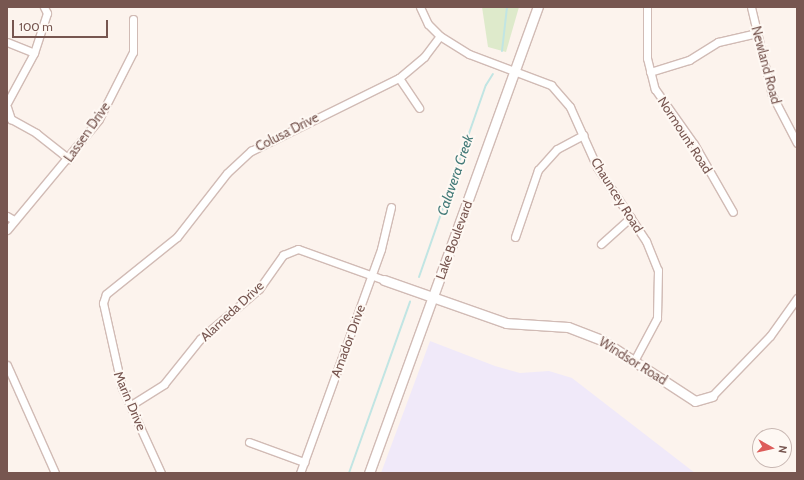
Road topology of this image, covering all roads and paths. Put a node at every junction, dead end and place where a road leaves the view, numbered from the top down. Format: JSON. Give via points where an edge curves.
{"nodes":[{"id":1,"x":44,"y":7,"type":"edge"},
{"id":2,"x":420,"y":7,"type":"edge"},
{"id":3,"x":538,"y":7,"type":"edge"},
{"id":4,"x":648,"y":7,"type":"edge"},
{"id":5,"x":751,"y":7,"type":"edge"},
{"id":6,"x":133,"y":18,"type":"dead end"},
{"id":7,"x":757,"y":33,"type":"junction"},
{"id":8,"x":440,"y":36,"type":"junction"},
{"id":9,"x":7,"y":42,"type":"edge"},
{"id":10,"x":34,"y":53,"type":"junction"},
{"id":11,"x":515,"y":70,"type":"junction"},
{"id":12,"x":650,"y":72,"type":"junction"},
{"id":13,"x":399,"y":78,"type":"junction"},
{"id":14,"x":7,"y":103,"type":"edge"},
{"id":15,"x":7,"y":106,"type":"edge"},
{"id":16,"x":418,"y":108,"type":"dead end"},
{"id":17,"x":584,"y":136,"type":"junction"},
{"id":18,"x":797,"y":143,"type":"edge"},
{"id":19,"x":69,"y":160,"type":"junction"},
{"id":20,"x":391,"y":207,"type":"dead end"},
{"id":21,"x":733,"y":212,"type":"dead end"},
{"id":22,"x":7,"y":216,"type":"edge"},
{"id":23,"x":630,"y":217,"type":"junction"},
{"id":24,"x":14,"y":220,"type":"junction"},
{"id":25,"x":7,"y":230,"type":"edge"},
{"id":26,"x":515,"y":237,"type":"dead end"},
{"id":27,"x":601,"y":244,"type":"dead end"},
{"id":28,"x":371,"y":276,"type":"junction"},
{"id":29,"x":384,"y":280,"type":"joint"},
{"id":30,"x":797,"y":298,"type":"edge"},
{"id":31,"x":433,"y":299,"type":"junction"},
{"id":32,"x":102,"y":303,"type":"joint"},
{"id":33,"x":634,"y":360,"type":"junction"},
{"id":34,"x":7,"y":365,"type":"edge"},
{"id":35,"x":712,"y":396,"type":"joint"},
{"id":36,"x":131,"y":405,"type":"junction"},
{"id":37,"x":249,"y":442,"type":"dead end"},
{"id":38,"x":304,"y":462,"type":"junction"},
{"id":39,"x":55,"y":473,"type":"edge"},
{"id":40,"x":161,"y":473,"type":"edge"},
{"id":41,"x":300,"y":473,"type":"edge"},
{"id":42,"x":369,"y":473,"type":"edge"}],
"edges":[{"from":1,"to":10,"type":"street","via":[[46,13]]},
{"from":2,"to":8,"type":"street","name":"Chauncey Road","via":[[428,24]]},
{"from":3,"to":11,"type":"main road","name":"Lake Boulevard"},
{"from":4,"to":12,"type":"street","name":"Normount Road","via":[[645,31]]},
{"from":5,"to":7,"type":"street","name":"Newland Road"},
{"from":6,"to":19,"type":"street","name":"Lassen Drive","via":[[133,52],[127,70],[99,119]]},
{"from":7,"to":12,"type":"street","via":[[718,42],[689,60]]},
{"from":7,"to":18,"type":"street","name":"Newland Road","via":[[772,95]]},
{"from":8,"to":11,"type":"street","name":"Chauncey Road","via":[[479,58]]},
{"from":8,"to":13,"type":"street","name":"Colusa Drive","via":[[424,57]]},
{"from":9,"to":10,"type":"street"},
{"from":10,"to":14,"type":"street"},
{"from":11,"to":17,"type":"street","name":"Chauncey Road","via":[[551,85],[570,107]]},
{"from":11,"to":31,"type":"main road","name":"Lake Boulevard"},
{"from":12,"to":21,"type":"street","name":"Normount Road","via":[[668,110],[694,144]]},
{"from":13,"to":16,"type":"street"},
{"from":13,"to":32,"type":"street","name":"Colusa Drive","via":[[250,151],[227,173],[177,236],[106,294]]},
{"from":15,"to":19,"type":"street","via":[[11,119],[36,133]]},
{"from":17,"to":23,"type":"street","name":"Chauncey Road","via":[[598,167]]},
{"from":17,"to":26,"type":"street","via":[[557,149],[538,170]]},
{"from":19,"to":24,"type":"street","name":"Lassen Drive"},
{"from":20,"to":28,"type":"street","name":"Amador Drive"},
{"from":22,"to":24,"type":"street"},
{"from":23,"to":27,"type":"street"},
{"from":23,"to":33,"type":"street","name":"Chauncey Road","via":[[653,254],[660,298],[650,335]]},
{"from":24,"to":25,"type":"street","name":"Lassen Drive"},
{"from":28,"to":29,"type":"street","name":"Alameda Drive"},
{"from":28,"to":36,"type":"street","name":"Alameda Drive","via":[[298,249],[283,255],[259,289],[200,340],[164,384]]},
{"from":28,"to":38,"type":"street","name":"Amador Drive"},
{"from":29,"to":31,"type":"main road","name":"Alameda Drive"},
{"from":30,"to":35,"type":"street","via":[[770,336]]},
{"from":31,"to":33,"type":"main road","name":"Windsor Road","via":[[506,323],[568,327],[600,339]]},
{"from":31,"to":42,"type":"main road","name":"Lake Boulevard"},
{"from":32,"to":36,"type":"street","name":"Marin Drive","via":[[112,353]]},
{"from":33,"to":35,"type":"main road","name":"Windsor Road","via":[[695,401]]},
{"from":34,"to":39,"type":"street"},
{"from":36,"to":40,"type":"street","name":"Marin Drive"},
{"from":37,"to":38,"type":"street"},
{"from":38,"to":41,"type":"street","name":"Amador Drive"}]}
